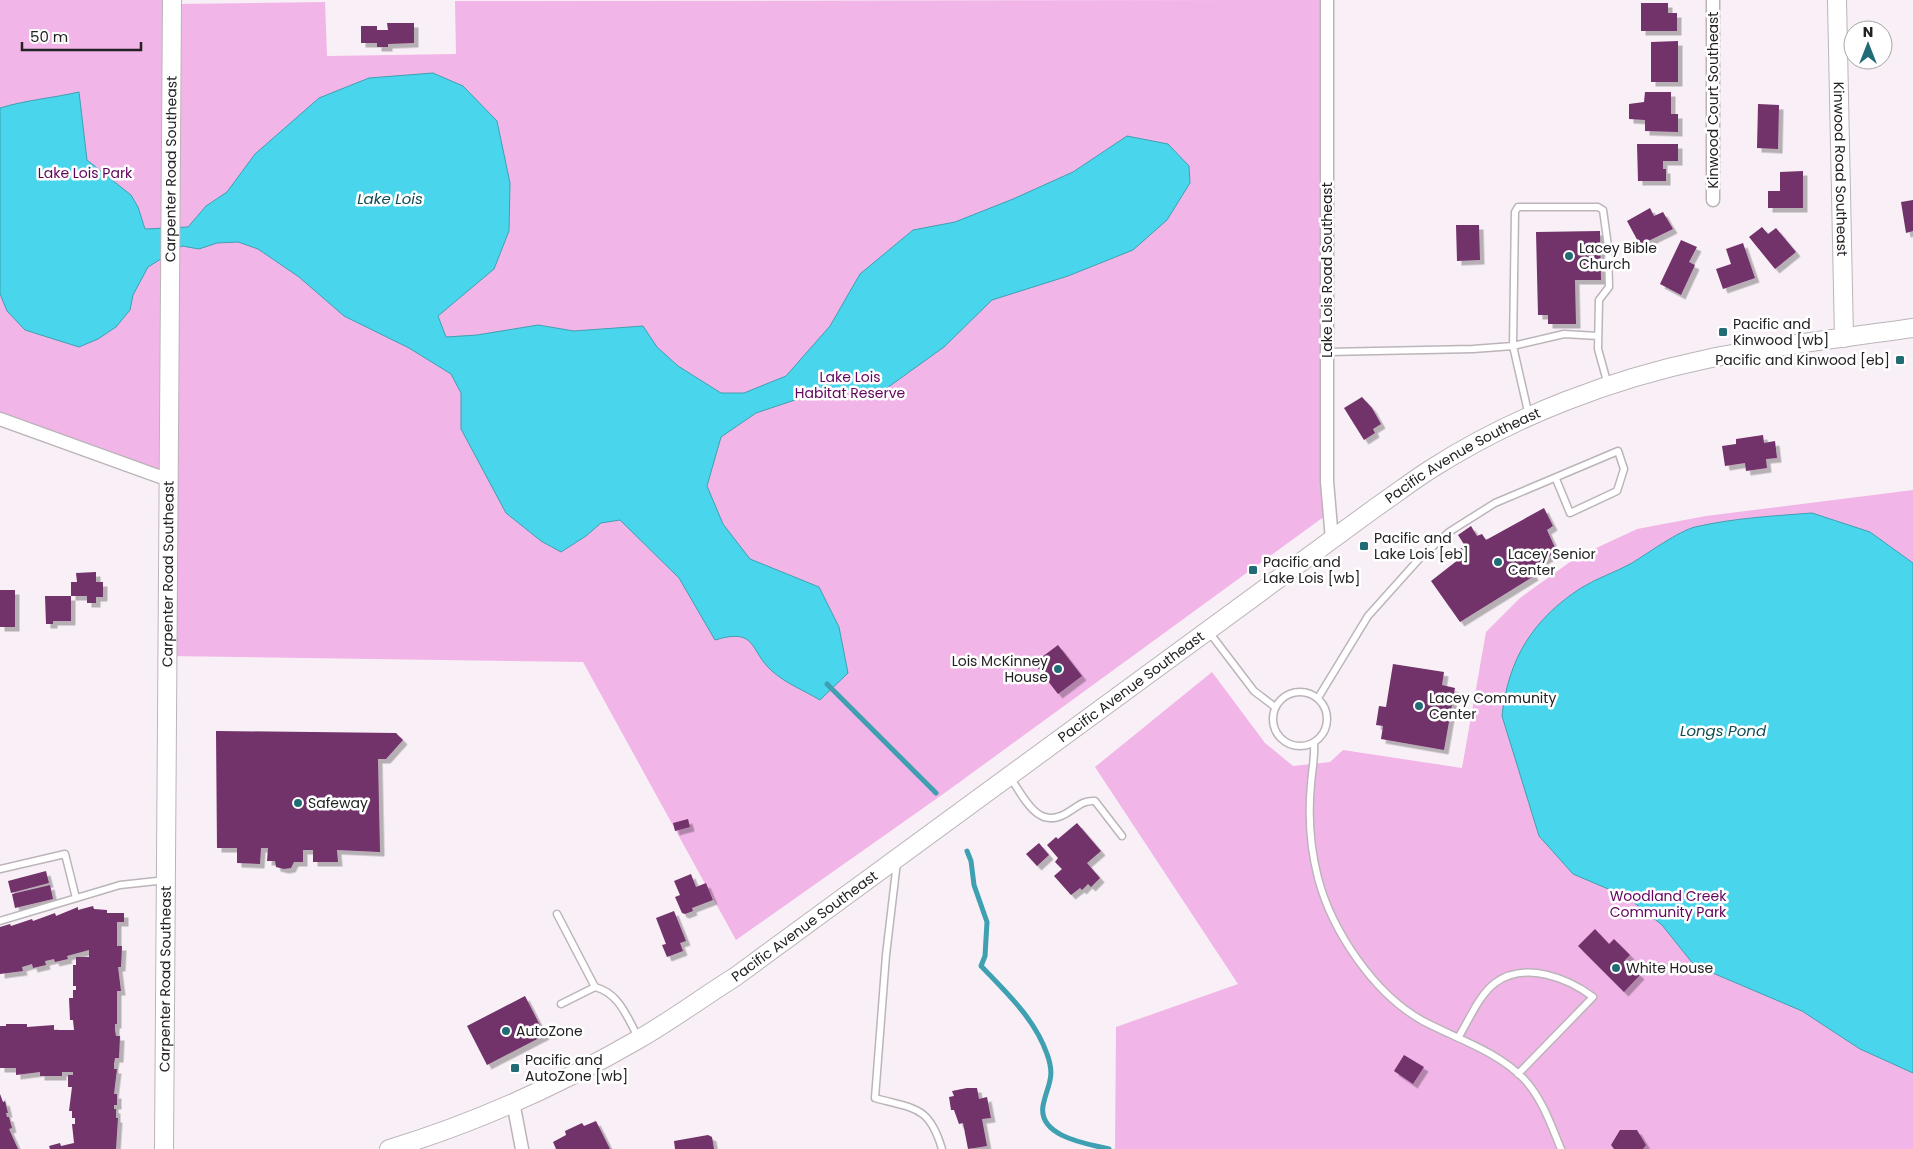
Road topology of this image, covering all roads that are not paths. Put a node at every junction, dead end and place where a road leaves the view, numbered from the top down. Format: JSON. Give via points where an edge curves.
{"nodes":[{"id":1,"x":172,"y":0,"type":"edge"},
{"id":2,"x":1328,"y":0,"type":"edge"},
{"id":3,"x":1713,"y":0,"type":"edge"},
{"id":4,"x":1837,"y":0,"type":"edge"},
{"id":5,"x":1713,"y":200,"type":"dead end"},
{"id":6,"x":1913,"y":328,"type":"edge"},
{"id":7,"x":1598,"y":336,"type":"junction"},
{"id":8,"x":1844,"y":338,"type":"junction"},
{"id":9,"x":1512,"y":346,"type":"junction"},
{"id":10,"x":1327,"y":352,"type":"junction"},
{"id":11,"x":1608,"y":386,"type":"junction"},
{"id":12,"x":1529,"y":417,"type":"junction"},
{"id":13,"x":0,"y":419,"type":"edge"},
{"id":14,"x":1556,"y":479,"type":"junction"},
{"id":15,"x":169,"y":480,"type":"junction"},
{"id":16,"x":1332,"y":540,"type":"junction"},
{"id":17,"x":1208,"y":631,"type":"junction"},
{"id":18,"x":1318,"y":698,"type":"junction"},
{"id":19,"x":1275,"y":707,"type":"junction"},
{"id":20,"x":1314,"y":743,"type":"junction"},
{"id":21,"x":1009,"y":776,"type":"junction"},
{"id":22,"x":1122,"y":836,"type":"dead end"},
{"id":23,"x":897,"y":858,"type":"junction"},
{"id":24,"x":0,"y":870,"type":"edge"},
{"id":25,"x":166,"y":880,"type":"junction"},
{"id":26,"x":76,"y":898,"type":"junction"},
{"id":27,"x":557,"y":914,"type":"dead end"},
{"id":28,"x":0,"y":921,"type":"edge"},
{"id":29,"x":595,"y":987,"type":"junction"},
{"id":30,"x":561,"y":1004,"type":"dead end"},
{"id":31,"x":639,"y":1038,"type":"junction"},
{"id":32,"x":1458,"y":1038,"type":"junction"},
{"id":33,"x":1518,"y":1074,"type":"junction"},
{"id":34,"x":514,"y":1102,"type":"junction"},
{"id":35,"x":164,"y":1149,"type":"edge"},
{"id":36,"x":389,"y":1149,"type":"edge"},
{"id":37,"x":522,"y":1149,"type":"edge"},
{"id":38,"x":942,"y":1149,"type":"edge"},
{"id":39,"x":1561,"y":1149,"type":"edge"}],
"edges":[{"from":1,"to":15,"type":"main road","name":"Carpenter Road Southeast"},
{"from":2,"to":10,"type":"street","name":"Lake Lois Road Southeast"},
{"from":3,"to":5,"type":"street","name":"Kinwood Court Southeast"},
{"from":4,"to":8,"type":"main road","name":"Kinwood Road Southeast"},
{"from":6,"to":8,"type":"main road","name":"Pacific Avenue Southeast"},
{"from":7,"to":9,"type":"lane","via":[[1564,334]]},
{"from":7,"to":9,"type":"lane","via":[[1599,300],[1609,287],[1603,210],[1598,207],[1518,207],[1515,212]]},
{"from":7,"to":11,"type":"lane","via":[[1598,349]]},
{"from":8,"to":11,"type":"main road","name":"Pacific Avenue Southeast","via":[[1708,359]]},
{"from":9,"to":10,"type":"lane"},
{"from":9,"to":12,"type":"lane"},
{"from":10,"to":16,"type":"street","name":"Lake Lois Road Southeast","via":[[1327,482]]},
{"from":11,"to":12,"type":"main road","name":"Pacific Avenue Southeast"},
{"from":12,"to":16,"type":"main road","name":"Pacific Avenue Southeast","via":[[1432,469]]},
{"from":13,"to":15,"type":"street"},
{"from":14,"to":14,"type":"lane","via":[[1618,451],[1624,469],[1617,491],[1570,513]]},
{"from":14,"to":18,"type":"lane","via":[[1495,503],[1449,532],[1420,558],[1368,616]]},
{"from":15,"to":25,"type":"main road","name":"Carpenter Road Southeast"},
{"from":16,"to":17,"type":"main road","name":"Pacific Avenue Southeast"},
{"from":17,"to":19,"type":"lane","via":[[1254,692]]},
{"from":17,"to":21,"type":"main road","name":"Pacific Avenue Southeast"},
{"from":18,"to":19,"type":"lane","via":[[1310,693],[1292,692]]},
{"from":18,"to":20,"type":"lane","via":[[1324,705],[1328,722],[1324,734]]},
{"from":19,"to":20,"type":"lane","via":[[1274,726],[1283,741],[1301,746]]},
{"from":20,"to":32,"type":"lane","via":[[1310,832],[1318,879],[1342,936],[1364,967],[1391,996],[1421,1020]]},
{"from":21,"to":22,"type":"lane","via":[[1041,817],[1057,818],[1082,803],[1095,801]]},
{"from":21,"to":23,"type":"main road","name":"Pacific Avenue Southeast"},
{"from":23,"to":31,"type":"main road","name":"Pacific Avenue Southeast","via":[[735,977]]},
{"from":23,"to":38,"type":"lane","via":[[875,1098],[916,1108],[936,1129]]},
{"from":24,"to":26,"type":"lane","via":[[65,854]]},
{"from":25,"to":26,"type":"lane","via":[[120,885]]},
{"from":25,"to":35,"type":"main road","name":"Carpenter Road Southeast"},
{"from":26,"to":28,"type":"lane"},
{"from":27,"to":29,"type":"lane"},
{"from":29,"to":30,"type":"lane"},
{"from":29,"to":31,"type":"lane","via":[[605,990],[618,1001]]},
{"from":31,"to":34,"type":"main road","name":"Pacific Avenue Southeast"},
{"from":32,"to":33,"type":"lane","via":[[1508,1065]]},
{"from":32,"to":33,"type":"lane","via":[[1484,995],[1496,982],[1508,977],[1526,973],[1560,978],[1576,984],[1593,997]]},
{"from":33,"to":39,"type":"lane","via":[[1535,1093]]},
{"from":34,"to":36,"type":"main road","name":"Pacific Avenue Southeast"},
{"from":34,"to":37,"type":"street"}]}
